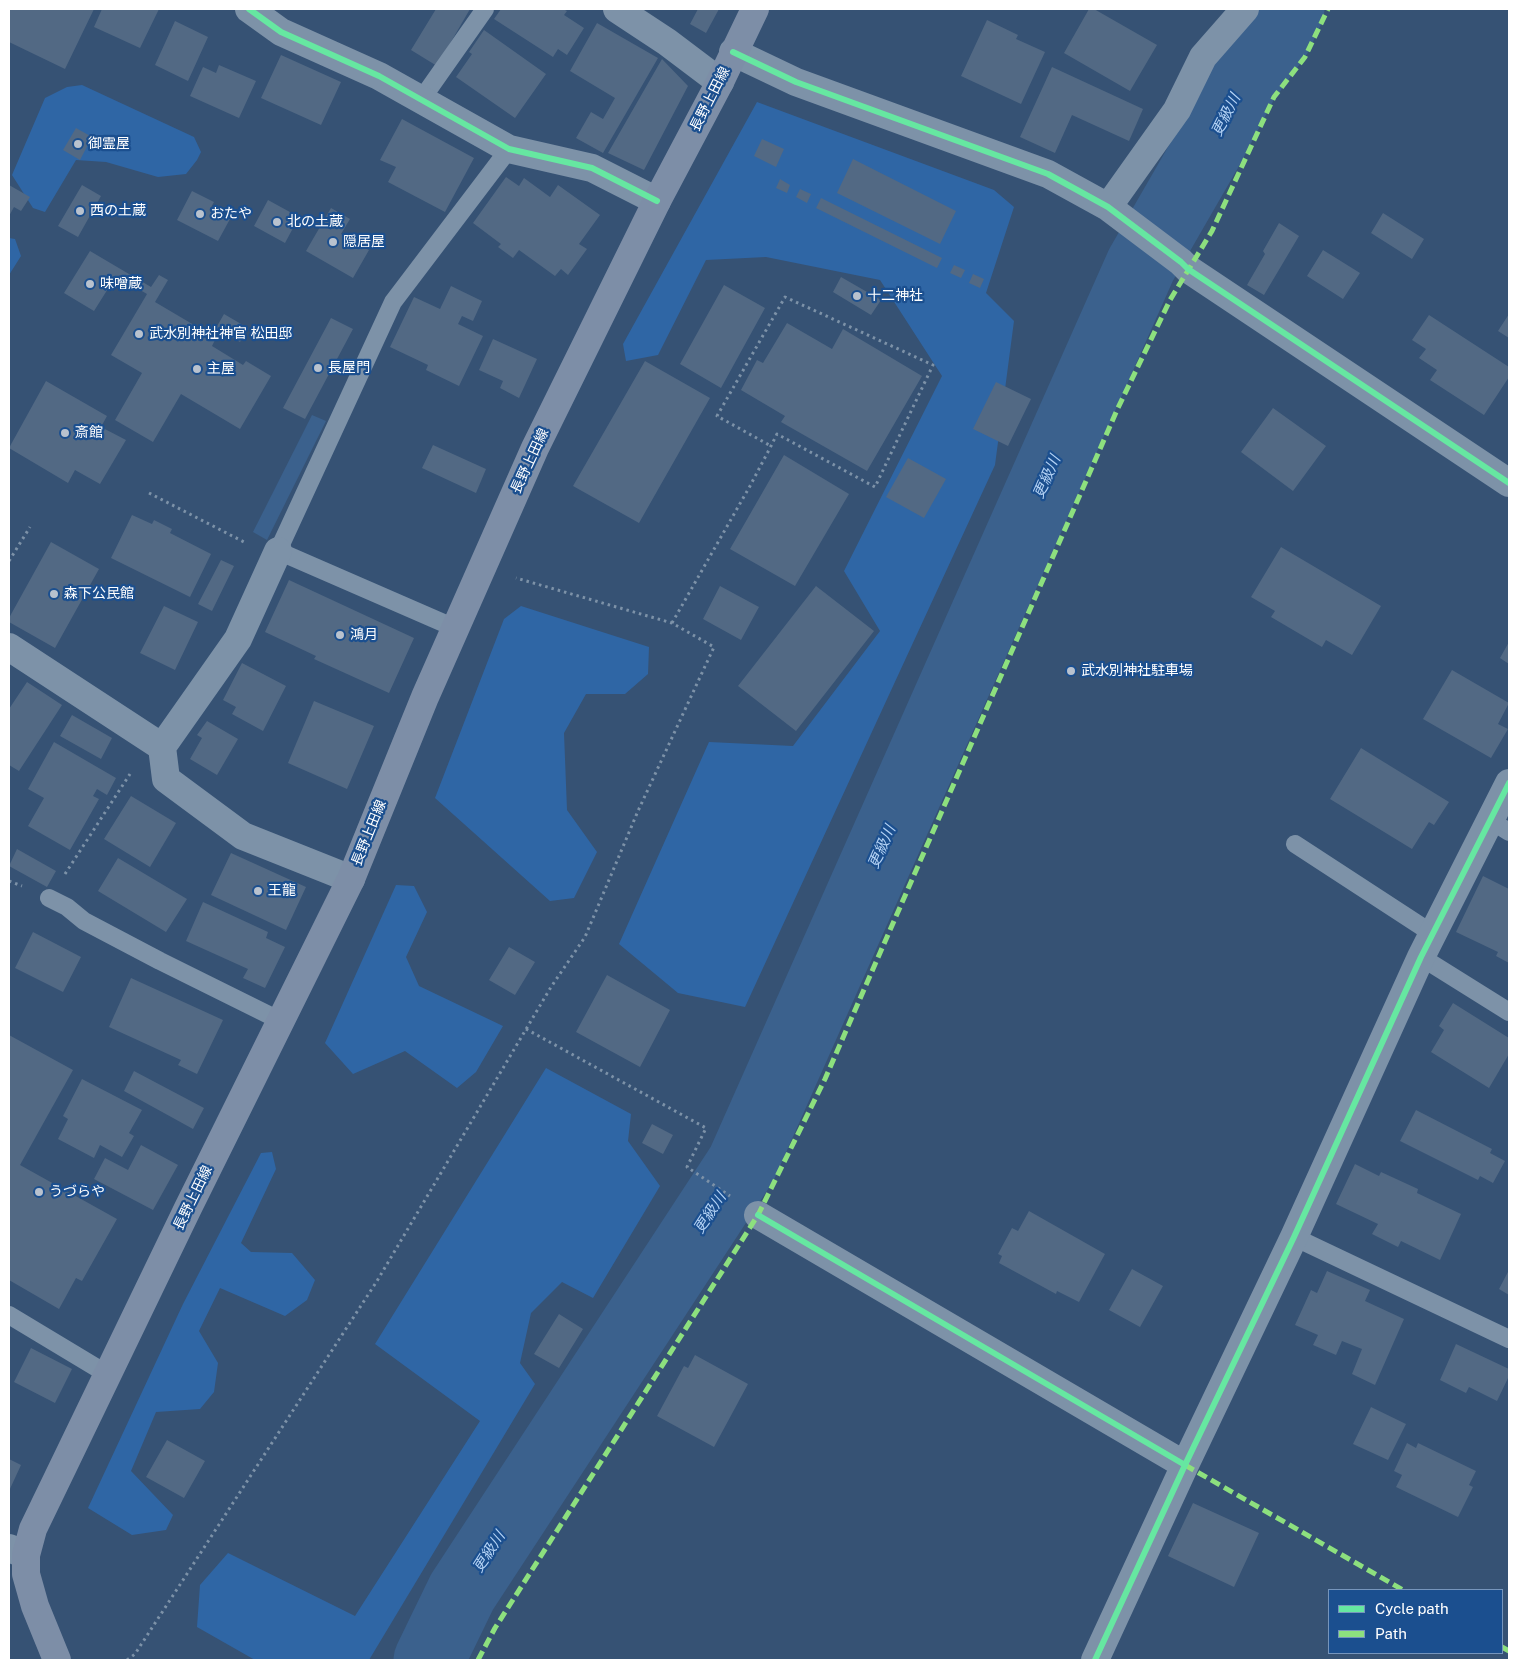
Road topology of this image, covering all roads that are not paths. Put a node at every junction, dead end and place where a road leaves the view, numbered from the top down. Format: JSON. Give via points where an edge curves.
{"nodes":[{"id":1,"x":249,"y":9,"type":"edge"},
{"id":2,"x":485,"y":9,"type":"edge"},
{"id":3,"x":617,"y":9,"type":"edge"},
{"id":4,"x":756,"y":9,"type":"edge"},
{"id":5,"x":1245,"y":9,"type":"edge"},
{"id":6,"x":733,"y":52,"type":"junction"},
{"id":7,"x":720,"y":82,"type":"junction"},
{"id":8,"x":421,"y":100,"type":"junction"},
{"id":9,"x":509,"y":148,"type":"junction"},
{"id":10,"x":657,"y":201,"type":"junction"},
{"id":11,"x":1114,"y":211,"type":"junction"},
{"id":12,"x":1509,"y":483,"type":"edge"},
{"id":13,"x":276,"y":554,"type":"junction"},
{"id":14,"x":455,"y":628,"type":"junction"},
{"id":15,"x":9,"y":647,"type":"edge"},
{"id":16,"x":162,"y":747,"type":"junction"},
{"id":17,"x":1509,"y":783,"type":"edge"},
{"id":18,"x":1499,"y":826,"type":"edge"},
{"id":19,"x":1294,"y":844,"type":"dead end"},
{"id":20,"x":351,"y":879,"type":"junction"},
{"id":21,"x":49,"y":898,"type":"road end"},
{"id":22,"x":1427,"y":946,"type":"junction"},
{"id":23,"x":1509,"y":1012,"type":"edge"},
{"id":24,"x":281,"y":1020,"type":"junction"},
{"id":25,"x":758,"y":1216,"type":"dead end"},
{"id":26,"x":1294,"y":1237,"type":"junction"},
{"id":27,"x":9,"y":1315,"type":"edge"},
{"id":28,"x":1509,"y":1340,"type":"edge"},
{"id":29,"x":107,"y":1374,"type":"junction"},
{"id":30,"x":1184,"y":1465,"type":"junction"},
{"id":31,"x":17,"y":1552,"type":"edge"},
{"id":32,"x":57,"y":1660,"type":"edge"},
{"id":33,"x":1095,"y":1660,"type":"edge"}],
"edges":[{"from":1,"to":8,"type":"street","via":[[282,32],[379,76]]},
{"from":2,"to":8,"type":"lane"},
{"from":3,"to":7,"type":"street"},
{"from":4,"to":6,"type":"main road","name":"長野上田線"},
{"from":5,"to":11,"type":"street","via":[[1202,57],[1177,110]]},
{"from":6,"to":7,"type":"main road","name":"長野上田線"},
{"from":6,"to":11,"type":"street","via":[[796,82],[1048,174]]},
{"from":7,"to":10,"type":"main road","name":"長野上田線"},
{"from":8,"to":9,"type":"street"},
{"from":9,"to":10,"type":"street","via":[[592,168]]},
{"from":9,"to":13,"type":"lane","via":[[392,302]]},
{"from":10,"to":14,"type":"main road","name":"長野上田線","via":[[535,448]]},
{"from":11,"to":12,"type":"street","via":[[1188,269]]},
{"from":13,"to":14,"type":"lane"},
{"from":13,"to":16,"type":"street","via":[[238,639]]},
{"from":14,"to":20,"type":"main road","name":"長野上田線"},
{"from":15,"to":16,"type":"street"},
{"from":16,"to":20,"type":"street","via":[[166,779],[243,836]]},
{"from":17,"to":18,"type":"street"},
{"from":18,"to":22,"type":"street"},
{"from":19,"to":22,"type":"lane"},
{"from":20,"to":24,"type":"main road","name":"長野上田線"},
{"from":21,"to":24,"type":"lane","via":[[84,921],[160,961]]},
{"from":22,"to":23,"type":"lane"},
{"from":22,"to":26,"type":"street"},
{"from":24,"to":29,"type":"main road","name":"長野上田線"},
{"from":25,"to":30,"type":"street"},
{"from":26,"to":28,"type":"lane"},
{"from":26,"to":30,"type":"street"},
{"from":27,"to":29,"type":"lane"},
{"from":29,"to":31,"type":"main road","name":"長野上田線","via":[[33,1529]]},
{"from":30,"to":33,"type":"street"},
{"from":31,"to":32,"type":"main road","name":"長野上田線"}]}
